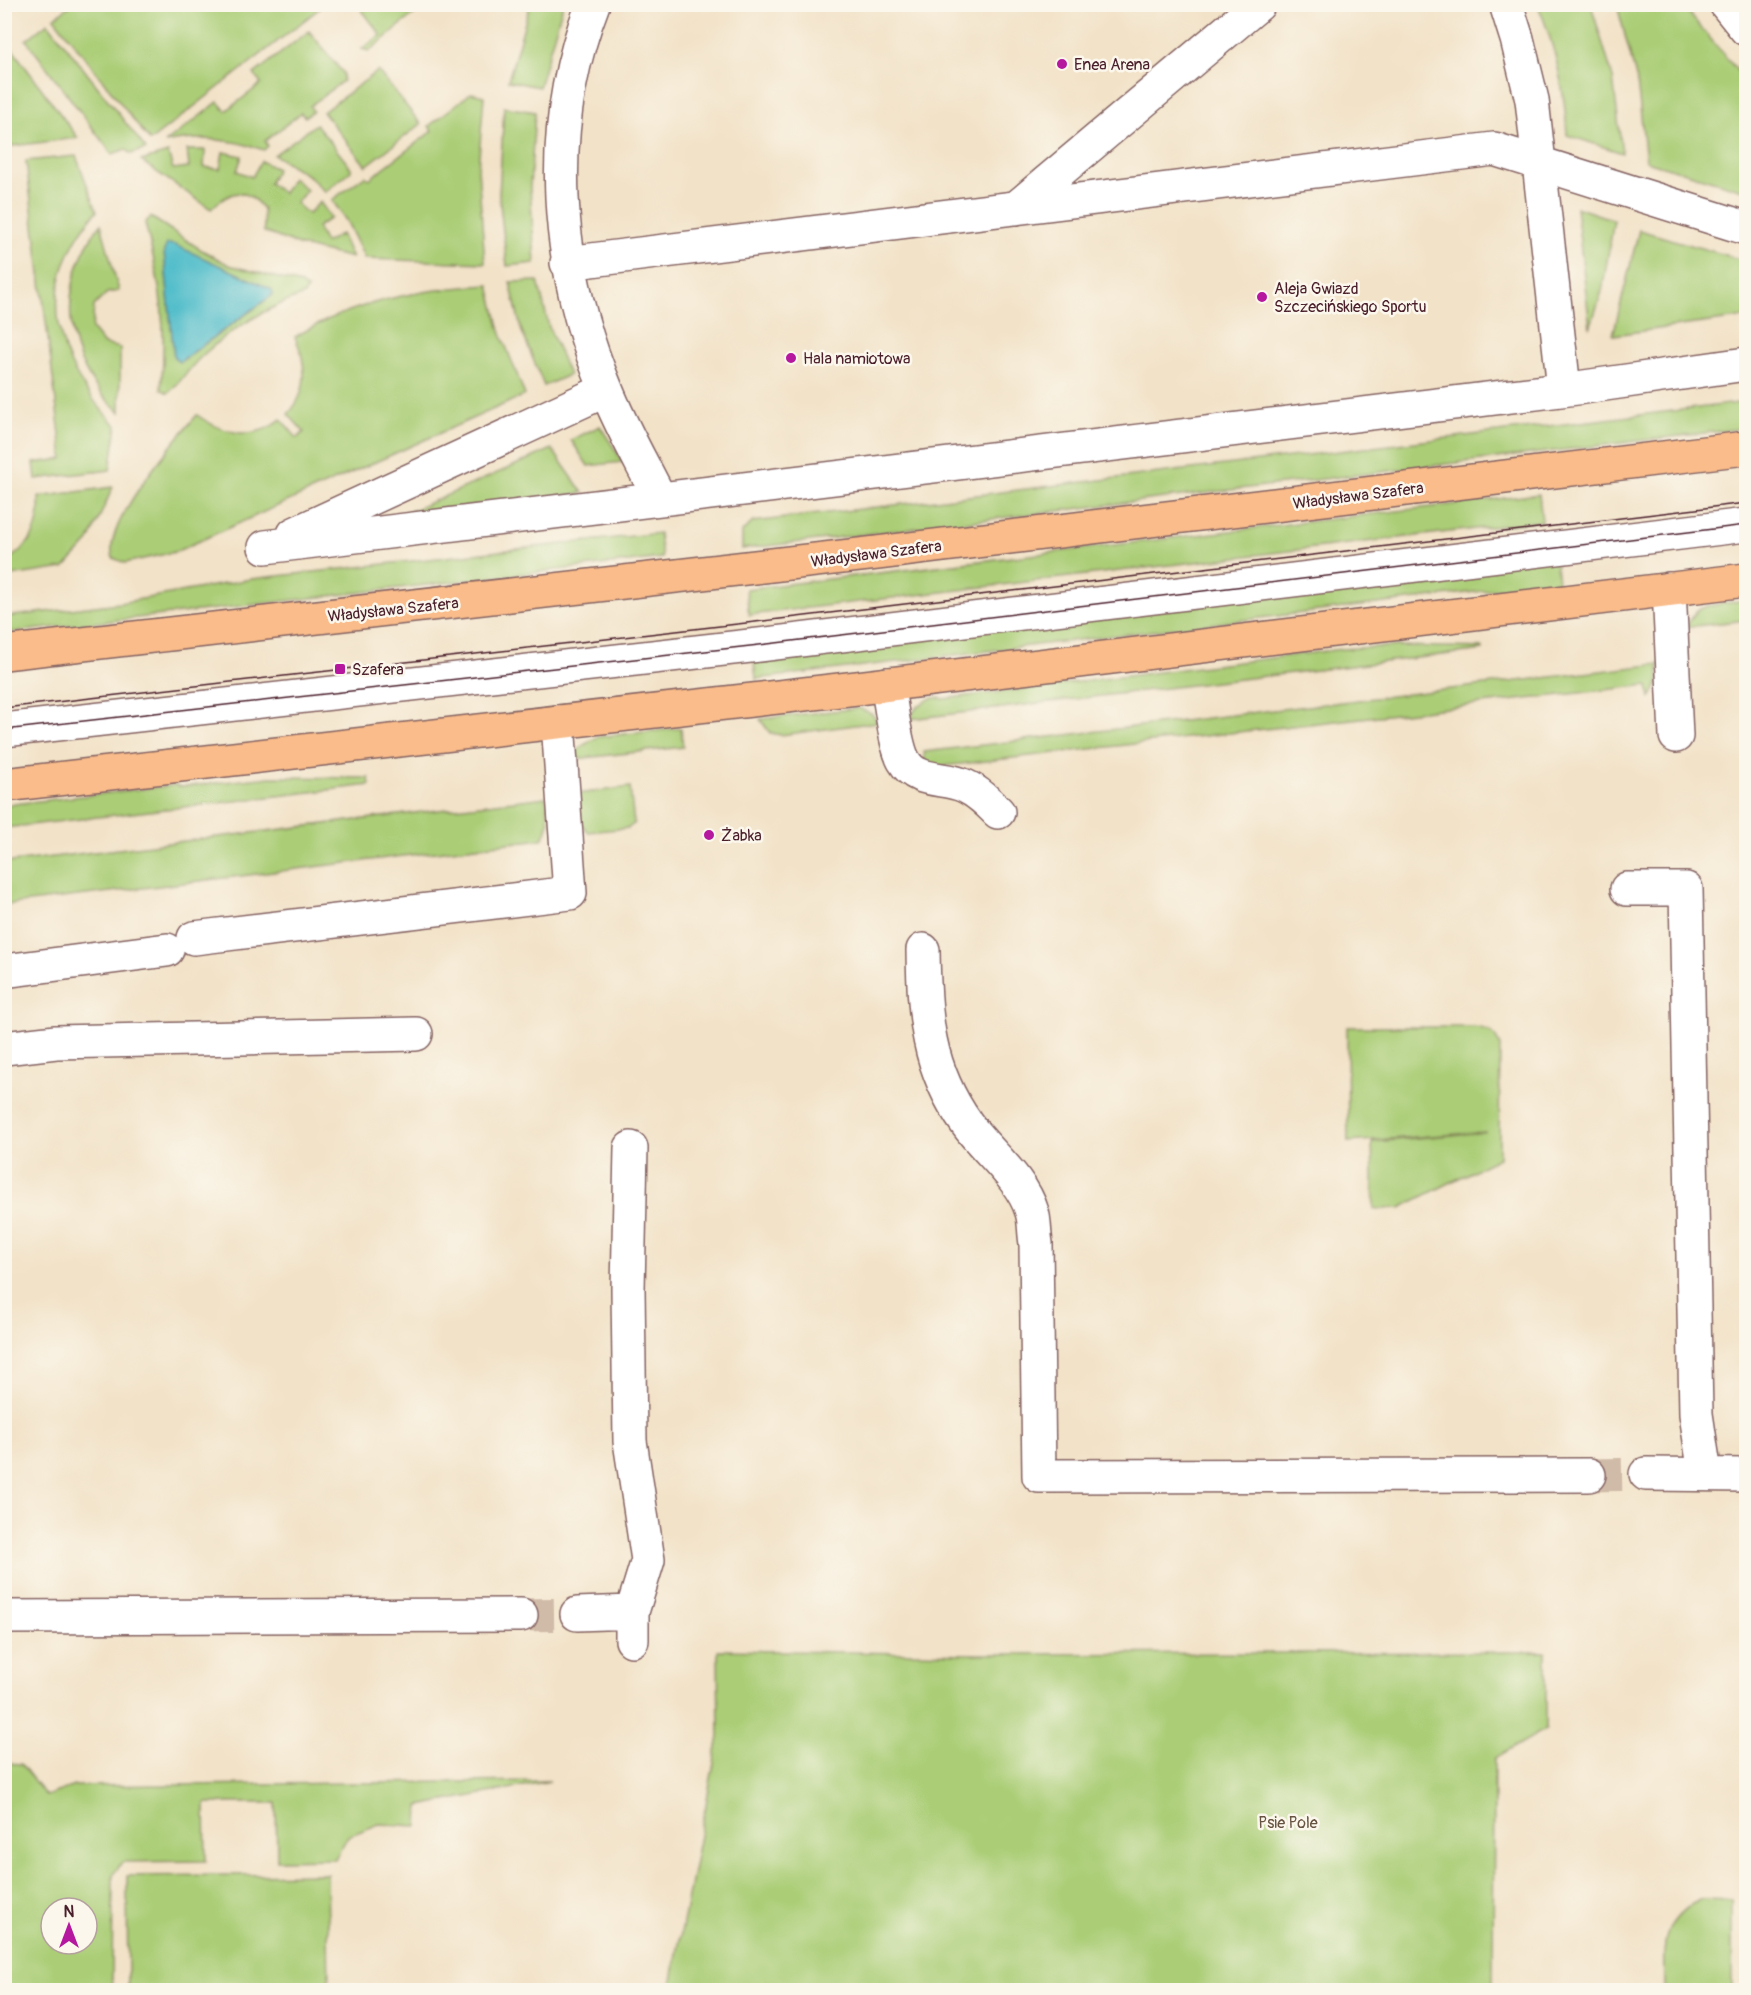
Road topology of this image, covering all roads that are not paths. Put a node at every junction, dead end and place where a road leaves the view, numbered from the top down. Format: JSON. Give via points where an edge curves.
{"nodes":[{"id":1,"x":593,"y":4,"type":"edge"},
{"id":2,"x":1259,"y":4,"type":"edge"},
{"id":3,"x":1506,"y":4,"type":"edge"},
{"id":4,"x":1726,"y":4,"type":"edge"},
{"id":5,"x":1746,"y":29,"type":"edge"},
{"id":6,"x":1537,"y":162,"type":"junction"},
{"id":7,"x":1016,"y":208,"type":"junction"},
{"id":8,"x":1746,"y":228,"type":"edge"},
{"id":9,"x":567,"y":263,"type":"junction"},
{"id":10,"x":1746,"y":364,"type":"edge"},
{"id":11,"x":1564,"y":389,"type":"junction"},
{"id":12,"x":606,"y":390,"type":"junction"},
{"id":13,"x":1746,"y":448,"type":"edge"},
{"id":14,"x":660,"y":499,"type":"junction"},
{"id":15,"x":1746,"y":503,"type":"edge"},
{"id":16,"x":1746,"y":525,"type":"edge"},
{"id":17,"x":1746,"y":580,"type":"edge"},
{"id":18,"x":1670,"y":589,"type":"junction"},
{"id":19,"x":4,"y":653,"type":"edge"},
{"id":20,"x":887,"y":684,"type":"junction"},
{"id":21,"x":4,"y":708,"type":"edge"},
{"id":22,"x":558,"y":722,"type":"junction"},
{"id":23,"x":4,"y":730,"type":"edge"},
{"id":24,"x":1676,"y":736,"type":"dead end"},
{"id":25,"x":4,"y":785,"type":"edge"},
{"id":26,"x":998,"y":812,"type":"dead end"},
{"id":27,"x":1627,"y":889,"type":"dead end"},
{"id":28,"x":923,"y":950,"type":"dead end"},
{"id":29,"x":4,"y":971,"type":"edge"},
{"id":30,"x":416,"y":1034,"type":"dead end"},
{"id":31,"x":4,"y":1048,"type":"edge"},
{"id":32,"x":631,"y":1148,"type":"dead end"},
{"id":33,"x":1646,"y":1474,"type":"tunnel mouth"},
{"id":34,"x":1706,"y":1474,"type":"junction"},
{"id":35,"x":1589,"y":1475,"type":"tunnel mouth"},
{"id":36,"x":1746,"y":1475,"type":"edge"},
{"id":37,"x":577,"y":1614,"type":"tunnel mouth"},
{"id":38,"x":521,"y":1615,"type":"tunnel mouth"},
{"id":39,"x":4,"y":1617,"type":"edge"}],
"edges":[{"from":1,"to":9,"type":"street","via":[[574,62],[564,127],[561,182]]},
{"from":2,"to":7,"type":"street"},
{"from":3,"to":6,"type":"street","via":[[1532,100]]},
{"from":4,"to":5,"type":"street"},
{"from":6,"to":7,"type":"street","via":[[1494,149]]},
{"from":6,"to":8,"type":"street"},
{"from":6,"to":11,"type":"street"},
{"from":7,"to":9,"type":"street"},
{"from":9,"to":12,"type":"street","via":[[576,303]]},
{"from":10,"to":11,"type":"street"},
{"from":11,"to":14,"type":"street"},
{"from":12,"to":14,"type":"street"},
{"from":12,"to":14,"type":"street","via":[[265,547]]},
{"from":13,"to":19,"type":"main road","name":"Władysława Szafera"},
{"from":15,"to":21,"type":"street"},
{"from":16,"to":23,"type":"street","via":[[759,645]]},
{"from":17,"to":18,"type":"main road"},
{"from":18,"to":20,"type":"main road"},
{"from":18,"to":24,"type":"street"},
{"from":20,"to":22,"type":"main road"},
{"from":20,"to":26,"type":"street","via":[[901,754],[910,769],[923,777],[965,786]]},
{"from":22,"to":25,"type":"main road"},
{"from":22,"to":29,"type":"street","via":[[570,893]]},
{"from":27,"to":34,"type":"street","via":[[1686,889],[1696,1414]]},
{"from":28,"to":35,"type":"street","via":[[928,1039],[939,1073],[966,1123],[1010,1174],[1032,1210],[1036,1243],[1039,1476]]},
{"from":30,"to":31,"type":"street","via":[[56,1042]]},
{"from":32,"to":37,"type":"street","via":[[630,1441],[648,1560],[632,1626]]},
{"from":33,"to":34,"type":"street"},
{"from":34,"to":36,"type":"street"},
{"from":38,"to":39,"type":"street"}]}
